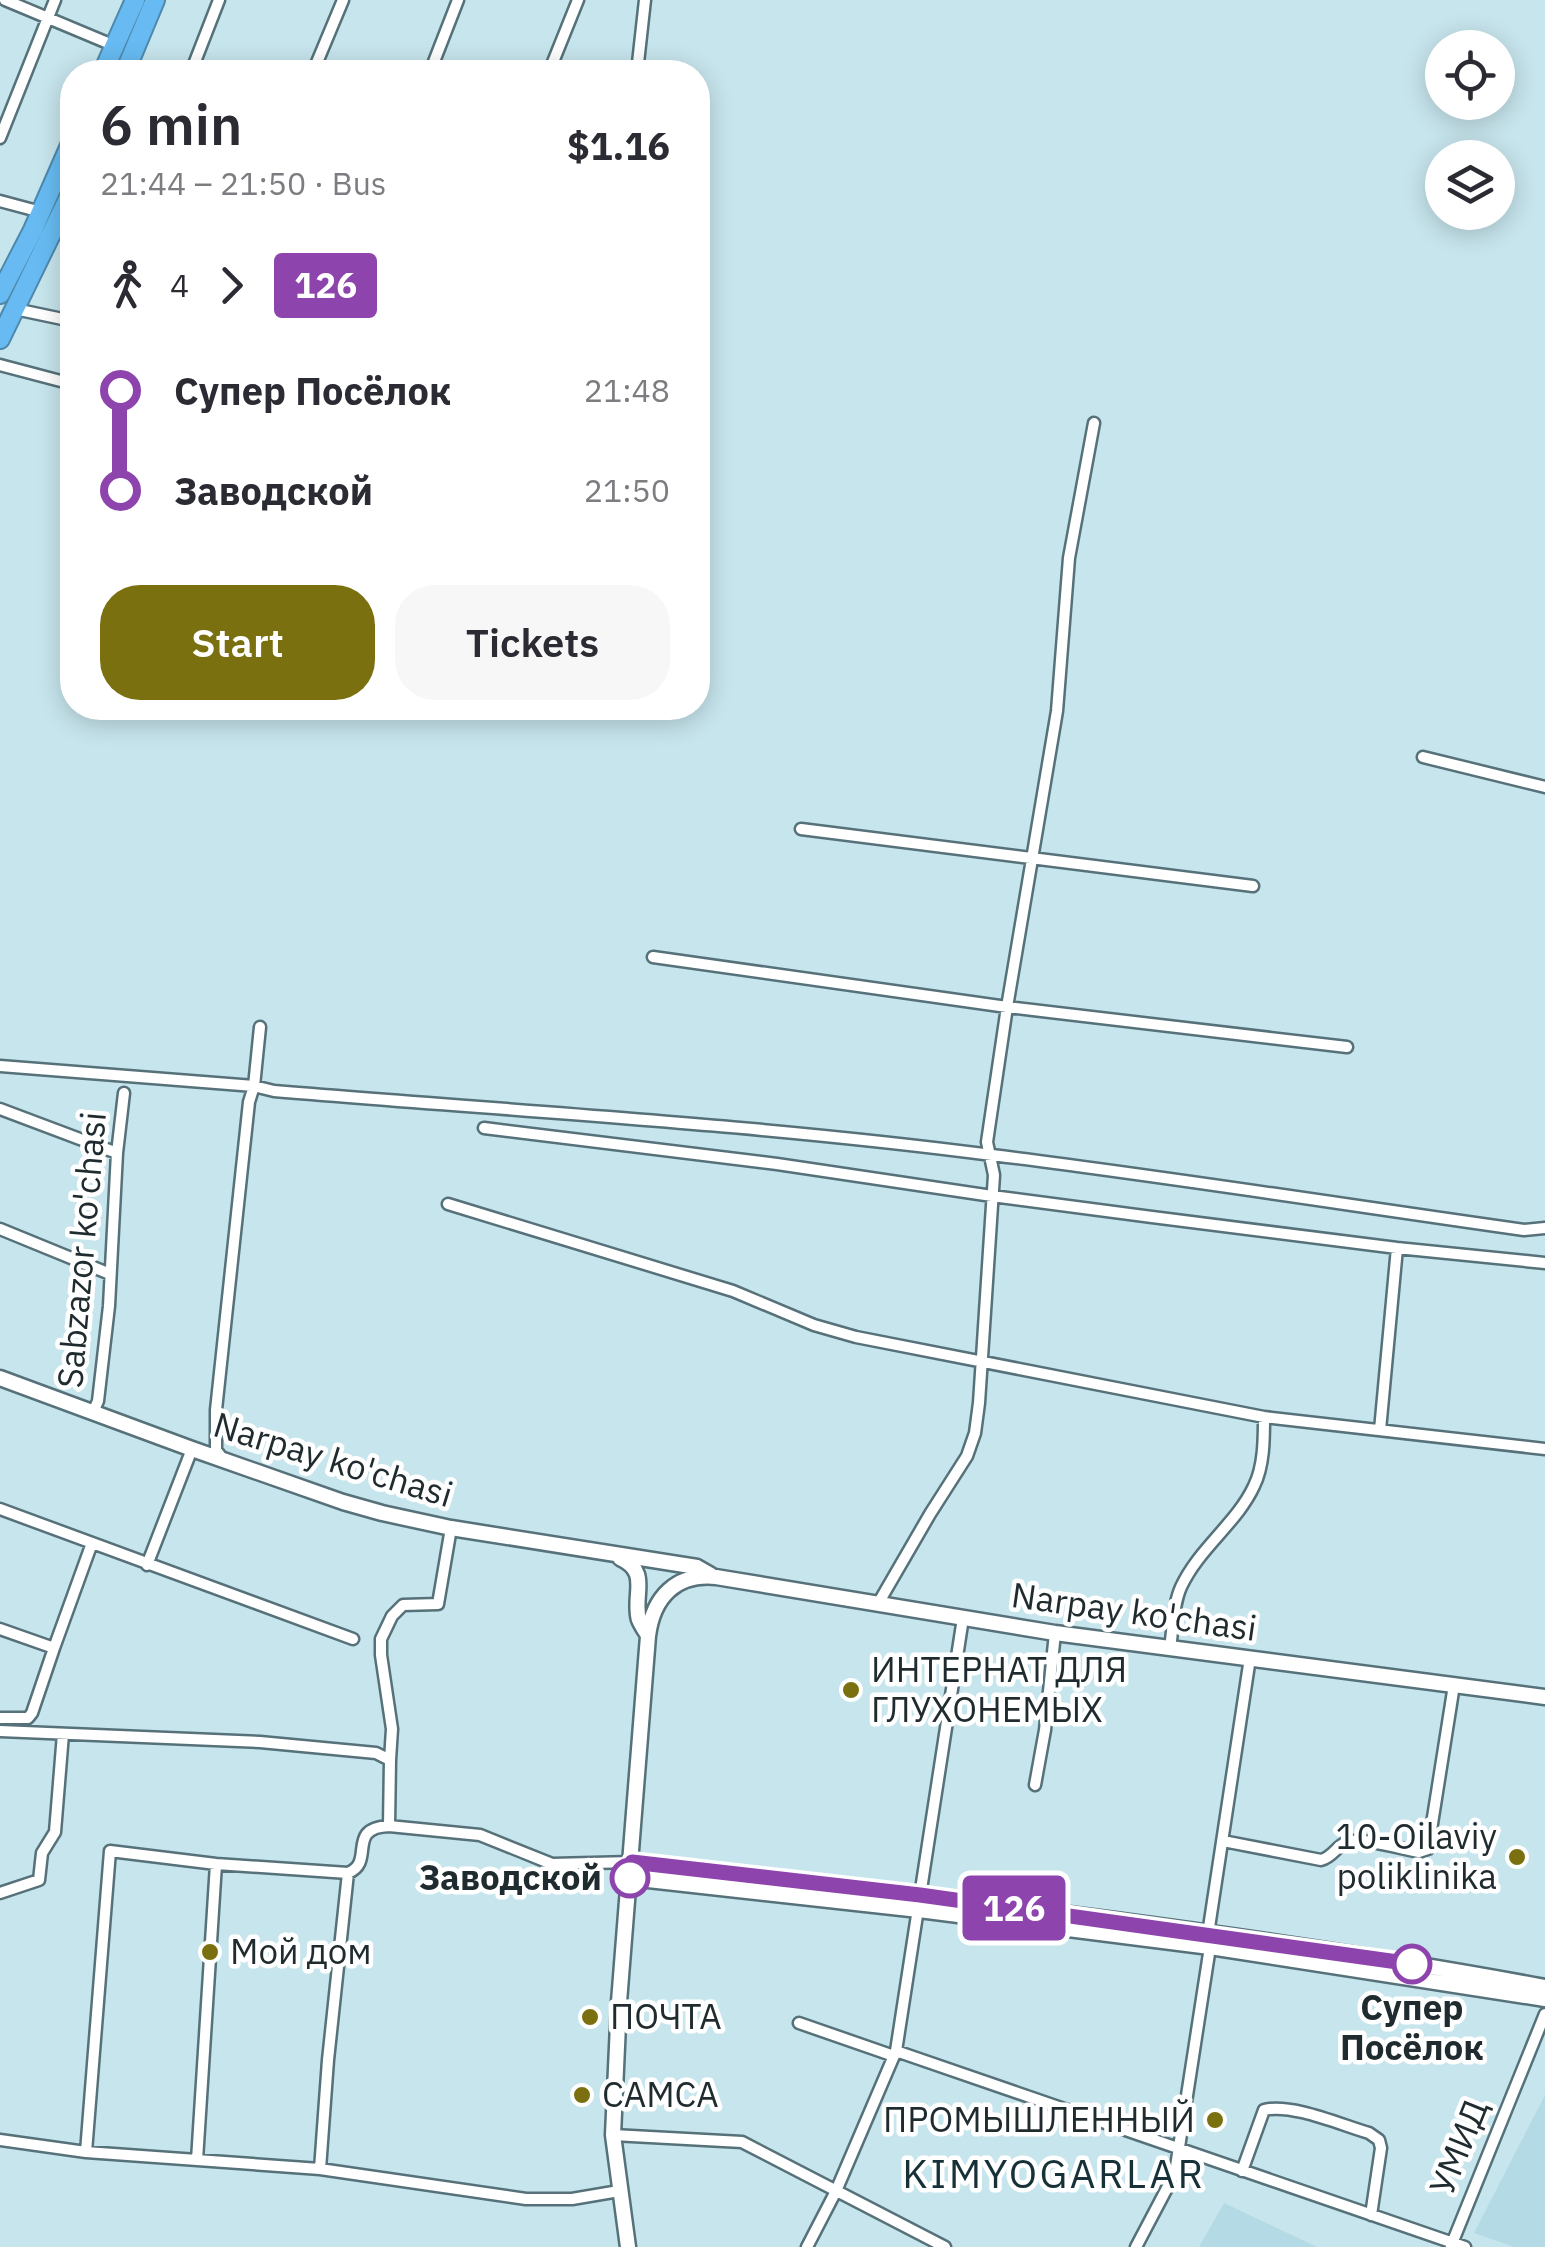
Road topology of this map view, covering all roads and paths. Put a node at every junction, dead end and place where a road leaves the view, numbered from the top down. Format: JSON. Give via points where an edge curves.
{"nodes":[{"id":1,"x":4,"y":0,"type":"edge"},
{"id":2,"x":55,"y":0,"type":"edge"},
{"id":3,"x":135,"y":0,"type":"edge"},
{"id":4,"x":156,"y":0,"type":"edge"},
{"id":5,"x":220,"y":0,"type":"edge"},
{"id":6,"x":343,"y":0,"type":"edge"},
{"id":7,"x":458,"y":0,"type":"edge"},
{"id":8,"x":578,"y":0,"type":"edge"},
{"id":9,"x":645,"y":0,"type":"edge"},
{"id":10,"x":48,"y":17,"type":"junction"},
{"id":11,"x":115,"y":46,"type":"junction"},
{"id":12,"x":109,"y":60,"type":"edge"},
{"id":13,"x":129,"y":60,"type":"edge"},
{"id":14,"x":196,"y":60,"type":"edge"},
{"id":15,"x":318,"y":60,"type":"edge"},
{"id":16,"x":435,"y":60,"type":"edge"},
{"id":17,"x":555,"y":60,"type":"edge"},
{"id":18,"x":638,"y":60,"type":"edge"},
{"id":19,"x":0,"y":138,"type":"edge"},
{"id":20,"x":60,"y":168,"type":"edge"},
{"id":21,"x":0,"y":201,"type":"edge"},
{"id":22,"x":60,"y":209,"type":"edge"},
{"id":23,"x":41,"y":212,"type":"junction"},
{"id":24,"x":41,"y":235,"type":"junction"},
{"id":25,"x":0,"y":294,"type":"edge"},
{"id":26,"x":15,"y":310,"type":"junction"},
{"id":27,"x":60,"y":319,"type":"edge"},
{"id":28,"x":0,"y":339,"type":"edge"},
{"id":29,"x":0,"y":365,"type":"edge"},
{"id":30,"x":60,"y":381,"type":"edge"},
{"id":31,"x":1094,"y":424,"type":"dead end"},
{"id":32,"x":1423,"y":757,"type":"dead end"},
{"id":33,"x":1545,"y":787,"type":"edge"},
{"id":34,"x":801,"y":829,"type":"dead end"},
{"id":35,"x":1032,"y":859,"type":"junction"},
{"id":36,"x":1253,"y":886,"type":"dead end"},
{"id":37,"x":653,"y":957,"type":"dead end"},
{"id":38,"x":1007,"y":1007,"type":"junction"},
{"id":39,"x":260,"y":1027,"type":"dead end"},
{"id":40,"x":1348,"y":1048,"type":"dead end"},
{"id":41,"x":0,"y":1066,"type":"edge"},
{"id":42,"x":254,"y":1086,"type":"junction"},
{"id":43,"x":124,"y":1094,"type":"dead end"},
{"id":44,"x":0,"y":1109,"type":"edge"},
{"id":45,"x":484,"y":1128,"type":"dead end"},
{"id":46,"x":117,"y":1154,"type":"junction"},
{"id":47,"x":990,"y":1154,"type":"junction"},
{"id":48,"x":992,"y":1196,"type":"junction"},
{"id":49,"x":448,"y":1204,"type":"dead end"},
{"id":50,"x":1545,"y":1228,"type":"edge"},
{"id":51,"x":0,"y":1229,"type":"edge"},
{"id":52,"x":1397,"y":1248,"type":"junction"},
{"id":53,"x":1545,"y":1263,"type":"edge"},
{"id":54,"x":110,"y":1274,"type":"junction"},
{"id":55,"x":980,"y":1360,"type":"junction"},
{"id":56,"x":0,"y":1378,"type":"edge"},
{"id":57,"x":93,"y":1412,"type":"junction"},
{"id":58,"x":1264,"y":1417,"type":"junction"},
{"id":59,"x":1380,"y":1430,"type":"junction"},
{"id":60,"x":1545,"y":1448,"type":"edge"},
{"id":61,"x":192,"y":1449,"type":"junction"},
{"id":62,"x":222,"y":1459,"type":"junction"},
{"id":63,"x":0,"y":1509,"type":"edge"},
{"id":64,"x":450,"y":1528,"type":"junction"},
{"id":65,"x":92,"y":1543,"type":"junction"},
{"id":66,"x":608,"y":1553,"type":"junction"},
{"id":67,"x":147,"y":1565,"type":"junction"},
{"id":68,"x":716,"y":1577,"type":"junction"},
{"id":69,"x":879,"y":1602,"type":"junction"},
{"id":70,"x":963,"y":1618,"type":"junction"},
{"id":71,"x":0,"y":1629,"type":"edge"},
{"id":72,"x":1055,"y":1633,"type":"junction"},
{"id":73,"x":648,"y":1636,"type":"junction"},
{"id":74,"x":353,"y":1639,"type":"dead end"},
{"id":75,"x":54,"y":1648,"type":"junction"},
{"id":76,"x":1170,"y":1648,"type":"junction"},
{"id":77,"x":1250,"y":1658,"type":"junction"},
{"id":78,"x":1454,"y":1685,"type":"junction"},
{"id":79,"x":1545,"y":1697,"type":"edge"},
{"id":80,"x":0,"y":1718,"type":"edge"},
{"id":81,"x":0,"y":1732,"type":"edge"},
{"id":82,"x":63,"y":1734,"type":"junction"},
{"id":83,"x":390,"y":1760,"type":"junction"},
{"id":84,"x":1035,"y":1784,"type":"dead end"},
{"id":85,"x":389,"y":1826,"type":"junction"},
{"id":86,"x":1223,"y":1841,"type":"junction"},
{"id":87,"x":632,"y":1862,"type":"junction"},
{"id":88,"x":216,"y":1864,"type":"junction"},
{"id":89,"x":348,"y":1873,"type":"junction"},
{"id":90,"x":630,"y":1878,"type":"junction"},
{"id":91,"x":0,"y":1893,"type":"edge"},
{"id":92,"x":919,"y":1902,"type":"junction"},
{"id":93,"x":1209,"y":1940,"type":"junction"},
{"id":94,"x":1545,"y":1997,"type":"edge"},
{"id":95,"x":799,"y":2023,"type":"dead end"},
{"id":96,"x":895,"y":2054,"type":"junction"},
{"id":97,"x":612,"y":2135,"type":"junction"},
{"id":98,"x":0,"y":2140,"type":"edge"},
{"id":99,"x":1179,"y":2149,"type":"junction"},
{"id":100,"x":86,"y":2152,"type":"junction"},
{"id":101,"x":196,"y":2160,"type":"junction"},
{"id":102,"x":320,"y":2169,"type":"junction"},
{"id":103,"x":1242,"y":2171,"type":"junction"},
{"id":104,"x":836,"y":2190,"type":"junction"},
{"id":105,"x":618,"y":2191,"type":"junction"},
{"id":106,"x":1371,"y":2215,"type":"junction"},
{"id":107,"x":1451,"y":2245,"type":"edge"},
{"id":108,"x":628,"y":2247,"type":"edge"},
{"id":109,"x":807,"y":2247,"type":"edge"},
{"id":110,"x":945,"y":2247,"type":"edge"},
{"id":111,"x":1136,"y":2247,"type":"edge"},
{"id":112,"x":1465,"y":2247,"type":"edge"}],
"edges":[{"from":1,"to":10,"type":"street"},
{"from":2,"to":10,"type":"street"},
{"from":3,"to":11,"type":"highway"},
{"from":4,"to":13,"type":"highway"},
{"from":5,"to":14,"type":"street"},
{"from":6,"to":15,"type":"street"},
{"from":7,"to":16,"type":"street"},
{"from":8,"to":17,"type":"street"},
{"from":9,"to":18,"type":"street"},
{"from":10,"to":11,"type":"street"},
{"from":10,"to":19,"type":"street"},
{"from":11,"to":12,"type":"highway"},
{"from":20,"to":23,"type":"highway"},
{"from":21,"to":23,"type":"street"},
{"from":22,"to":24,"type":"highway"},
{"from":23,"to":24,"type":"highway"},
{"from":24,"to":25,"type":"highway"},
{"from":24,"to":26,"type":"highway"},
{"from":26,"to":27,"type":"street"},
{"from":26,"to":28,"type":"highway"},
{"from":29,"to":30,"type":"street"},
{"from":31,"to":35,"type":"street"},
{"from":32,"to":33,"type":"street"},
{"from":34,"to":35,"type":"street"},
{"from":35,"to":36,"type":"street"},
{"from":35,"to":38,"type":"street"},
{"from":37,"to":38,"type":"street"},
{"from":38,"to":40,"type":"street"},
{"from":38,"to":47,"type":"street"},
{"from":39,"to":42,"type":"street"},
{"from":41,"to":42,"type":"street"},
{"from":42,"to":47,"type":"street"},
{"from":42,"to":62,"type":"street","via":[[216,1410]]},
{"from":43,"to":46,"type":"street","name":"Sabzazor ko'chasi"},
{"from":44,"to":46,"type":"street"},
{"from":45,"to":48,"type":"street"},
{"from":46,"to":54,"type":"street","name":"Sabzazor ko'chasi"},
{"from":47,"to":48,"type":"street"},
{"from":47,"to":50,"type":"street"},
{"from":48,"to":52,"type":"street"},
{"from":48,"to":55,"type":"street"},
{"from":49,"to":55,"type":"street","via":[[732,1291],[814,1325]]},
{"from":51,"to":54,"type":"street"},
{"from":52,"to":53,"type":"street"},
{"from":52,"to":59,"type":"street"},
{"from":54,"to":57,"type":"street","name":"Sabzazor ko'chasi"},
{"from":55,"to":58,"type":"street"},
{"from":55,"to":69,"type":"street","via":[[967,1456]]},
{"from":56,"to":57,"type":"street","name":"Narpay ko'chasi"},
{"from":57,"to":61,"type":"street","name":"Narpay ko'chasi"},
{"from":58,"to":59,"type":"street"},
{"from":58,"to":76,"type":"street","via":[[1256,1483],[1181,1588]]},
{"from":59,"to":60,"type":"street"},
{"from":61,"to":62,"type":"street","name":"Narpay ko'chasi"},
{"from":61,"to":67,"type":"street"},
{"from":62,"to":64,"type":"street","name":"Narpay ko'chasi","via":[[344,1502]]},
{"from":63,"to":65,"type":"street"},
{"from":64,"to":66,"type":"street","name":"Narpay ko'chasi"},
{"from":64,"to":83,"type":"street","via":[[438,1604],[403,1605],[381,1639]]},
{"from":65,"to":67,"type":"street"},
{"from":65,"to":75,"type":"street"},
{"from":66,"to":68,"type":"street","name":"Narpay ko'chasi","via":[[697,1567]]},
{"from":66,"to":73,"type":"street","via":[[636,1570],[639,1620]]},
{"from":67,"to":74,"type":"street"},
{"from":68,"to":69,"type":"street","name":"Narpay ko'chasi"},
{"from":68,"to":73,"type":"street","name":"Narpay ko'chasi","via":[[685,1578],[670,1590],[650,1616]]},
{"from":69,"to":70,"type":"street","name":"Narpay ko'chasi"},
{"from":70,"to":72,"type":"street","name":"Narpay ko'chasi"},
{"from":70,"to":92,"type":"street"},
{"from":71,"to":75,"type":"street"},
{"from":72,"to":76,"type":"street","name":"Narpay ko'chasi"},
{"from":72,"to":84,"type":"street"},
{"from":73,"to":87,"type":"street"},
{"from":75,"to":80,"type":"street","via":[[32,1713]]},
{"from":76,"to":77,"type":"street","name":"Narpay ko'chasi"},
{"from":77,"to":78,"type":"street","name":"Narpay ko'chasi"},
{"from":77,"to":86,"type":"street"},
{"from":78,"to":79,"type":"street","name":"Narpay ko'chasi"},
{"from":78,"to":86,"type":"street","via":[[1428,1848],[1353,1840],[1321,1860]]},
{"from":81,"to":82,"type":"street"},
{"from":82,"to":83,"type":"street","via":[[260,1742],[376,1753]]},
{"from":82,"to":91,"type":"street","via":[[54,1832],[42,1853],[39,1880]]},
{"from":83,"to":85,"type":"street"},
{"from":85,"to":87,"type":"street","via":[[480,1835],[552,1864]]},
{"from":85,"to":89,"type":"street","via":[[368,1832],[360,1863]]},
{"from":86,"to":93,"type":"street"},
{"from":87,"to":90,"type":"street"},
{"from":87,"to":92,"type":"street"},
{"from":88,"to":89,"type":"street"},
{"from":88,"to":100,"type":"street","via":[[110,1852]]},
{"from":88,"to":101,"type":"street"},
{"from":89,"to":102,"type":"street"},
{"from":90,"to":92,"type":"street"},
{"from":90,"to":97,"type":"street"},
{"from":92,"to":93,"type":"street"},
{"from":92,"to":96,"type":"street"},
{"from":93,"to":94,"type":"street","via":[[1412,1964]]},
{"from":93,"to":99,"type":"street"},
{"from":94,"to":107,"type":"street","name":"УМИД"},
{"from":95,"to":96,"type":"street"},
{"from":96,"to":99,"type":"street"},
{"from":96,"to":104,"type":"street"},
{"from":97,"to":104,"type":"street","via":[[742,2142]]},
{"from":97,"to":105,"type":"street"},
{"from":98,"to":100,"type":"street"},
{"from":99,"to":103,"type":"street"},
{"from":99,"to":111,"type":"street","via":[[1175,2173]]},
{"from":100,"to":101,"type":"street"},
{"from":101,"to":102,"type":"street"},
{"from":102,"to":105,"type":"street","via":[[526,2199]]},
{"from":103,"to":106,"type":"street"},
{"from":103,"to":106,"type":"street","via":[[1264,2110],[1288,2109],[1369,2133],[1381,2148]]},
{"from":104,"to":109,"type":"street"},
{"from":104,"to":110,"type":"street"},
{"from":105,"to":108,"type":"street"},
{"from":106,"to":107,"type":"street"},
{"from":107,"to":112,"type":"street"}]}
